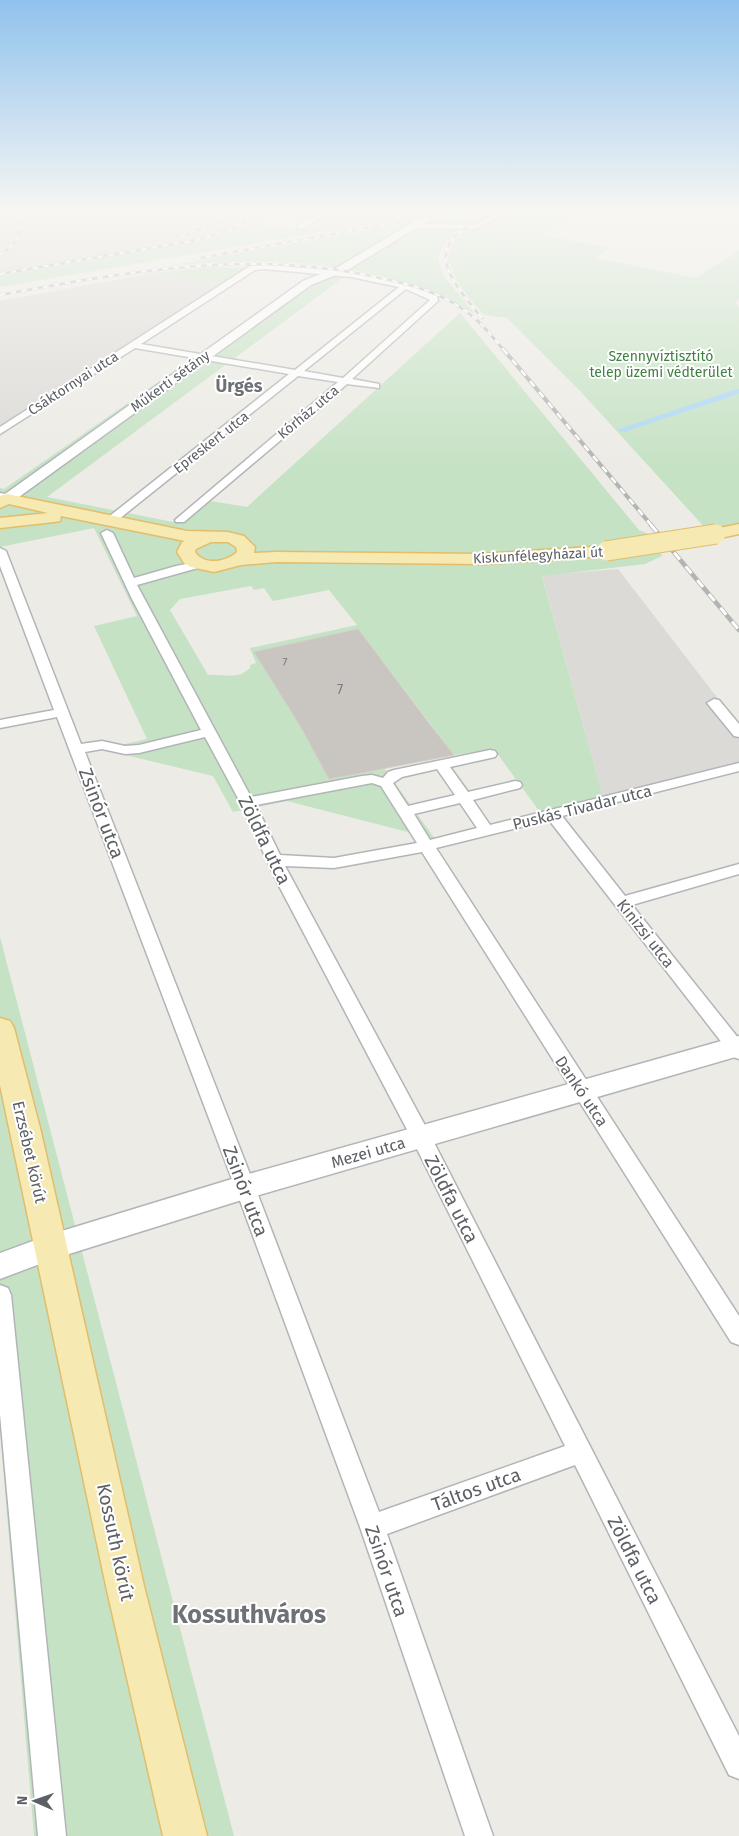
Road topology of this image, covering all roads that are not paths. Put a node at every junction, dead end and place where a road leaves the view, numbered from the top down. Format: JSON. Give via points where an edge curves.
{"nodes":[{"id":1,"x":208,"y":297,"type":"edge"},
{"id":2,"x":297,"y":297,"type":"edge"},
{"id":3,"x":302,"y":297,"type":"edge"},
{"id":4,"x":392,"y":297,"type":"edge"},
{"id":5,"x":431,"y":297,"type":"edge"},
{"id":6,"x":254,"y":337,"type":"dead end"},
{"id":7,"x":132,"y":345,"type":"junction"},
{"id":8,"x":238,"y":349,"type":"dead end"},
{"id":9,"x":203,"y":357,"type":"junction"},
{"id":10,"x":222,"y":360,"type":"junction"},
{"id":11,"x":207,"y":372,"type":"dead end"},
{"id":12,"x":298,"y":373,"type":"junction"},
{"id":13,"x":345,"y":381,"type":"junction"},
{"id":14,"x":376,"y":386,"type":"dead end"},
{"id":15,"x":0,"y":431,"type":"edge"},
{"id":16,"x":60,"y":477,"type":"dead end"},
{"id":17,"x":7,"y":500,"type":"edge"},
{"id":18,"x":0,"y":515,"type":"edge"},
{"id":19,"x":87,"y":516,"type":"junction"},
{"id":20,"x":180,"y":520,"type":"dead end"},
{"id":21,"x":0,"y":524,"type":"edge"},
{"id":22,"x":109,"y":527,"type":"junction"},
{"id":23,"x":739,"y":529,"type":"edge"},
{"id":24,"x":208,"y":537,"type":"junction"},
{"id":25,"x":0,"y":551,"type":"edge"},
{"id":26,"x":186,"y":552,"type":"junction"},
{"id":27,"x":243,"y":553,"type":"junction"},
{"id":28,"x":201,"y":564,"type":"junction"},
{"id":29,"x":130,"y":584,"type":"junction"},
{"id":30,"x":714,"y":702,"type":"dead end"},
{"id":31,"x":63,"y":712,"type":"junction"},
{"id":32,"x":0,"y":724,"type":"edge"},
{"id":33,"x":210,"y":732,"type":"junction"},
{"id":34,"x":739,"y":733,"type":"edge"},
{"id":35,"x":78,"y":749,"type":"junction"},
{"id":36,"x":490,"y":754,"type":"dead end"},
{"id":37,"x":441,"y":764,"type":"junction"},
{"id":38,"x":739,"y":767,"type":"edge"},
{"id":39,"x":386,"y":783,"type":"junction"},
{"id":40,"x":515,"y":785,"type":"dead end"},
{"id":41,"x":464,"y":798,"type":"junction"},
{"id":42,"x":247,"y":802,"type":"junction"},
{"id":43,"x":404,"y":812,"type":"junction"},
{"id":44,"x":553,"y":815,"type":"junction"},
{"id":45,"x":487,"y":831,"type":"junction"},
{"id":46,"x":425,"y":846,"type":"junction"},
{"id":47,"x":275,"y":860,"type":"junction"},
{"id":48,"x":739,"y":869,"type":"edge"},
{"id":49,"x":622,"y":902,"type":"junction"},
{"id":50,"x":0,"y":1028,"type":"edge"},
{"id":51,"x":738,"y":1048,"type":"edge"},
{"id":52,"x":583,"y":1090,"type":"junction"},
{"id":53,"x":421,"y":1137,"type":"junction"},
{"id":54,"x":245,"y":1187,"type":"junction"},
{"id":55,"x":52,"y":1247,"type":"junction"},
{"id":56,"x":0,"y":1266,"type":"edge"},
{"id":57,"x":0,"y":1295,"type":"edge"},
{"id":58,"x":739,"y":1335,"type":"edge"},
{"id":59,"x":580,"y":1452,"type":"junction"},
{"id":60,"x":372,"y":1527,"type":"junction"},
{"id":61,"x":739,"y":1765,"type":"edge"},
{"id":62,"x":52,"y":1836,"type":"edge"},
{"id":63,"x":185,"y":1836,"type":"edge"},
{"id":64,"x":479,"y":1836,"type":"edge"}],
"edges":[{"from":1,"to":7,"type":"street","name":"Csáktornyai utca"},
{"from":2,"to":9,"type":"street","name":"Műkerti sétány"},
{"from":3,"to":6,"type":"street","name":"Műkerti sétány"},
{"from":4,"to":12,"type":"street","name":"Epreskert utca"},
{"from":5,"to":13,"type":"street","name":"Kórház utca","via":[[434,301]]},
{"from":7,"to":9,"type":"street"},
{"from":7,"to":15,"type":"street","name":"Csáktornyai utca"},
{"from":8,"to":10,"type":"street","name":"Műkerti sétány"},
{"from":9,"to":10,"type":"street"},
{"from":9,"to":17,"type":"street","name":"Műkerti sétány"},
{"from":10,"to":11,"type":"street","name":"Műkerti sétány"},
{"from":10,"to":12,"type":"street"},
{"from":12,"to":13,"type":"street"},
{"from":12,"to":22,"type":"street","name":"Epreskert utca"},
{"from":13,"to":14,"type":"street"},
{"from":13,"to":20,"type":"street","name":"Kórház utca"},
{"from":16,"to":17,"type":"street"},
{"from":17,"to":18,"type":"main road"},
{"from":17,"to":19,"type":"main road"},
{"from":19,"to":21,"type":"main road","via":[[37,517]]},
{"from":19,"to":22,"type":"main road"},
{"from":22,"to":24,"type":"main road","via":[[129,523],[187,536]]},
{"from":22,"to":26,"type":"main road","via":[[174,543]]},
{"from":22,"to":29,"type":"street","name":"Zöldfa utca"},
{"from":23,"to":27,"type":"main road","name":"Kiskunfélegyházai út","bridge":true,"via":[[606,551],[482,559],[258,557]]},
{"from":24,"to":26,"type":"main road","via":[[193,542]]},
{"from":24,"to":27,"type":"main road","via":[[240,540]]},
{"from":25,"to":31,"type":"street","name":"Zsinór utca"},
{"from":26,"to":28,"type":"main road","via":[[191,560]]},
{"from":26,"to":29,"type":"street","via":[[168,567]]},
{"from":27,"to":28,"type":"main road","name":"Kiskunfélegyházai út","via":[[222,565]]},
{"from":28,"to":29,"type":"street"},
{"from":29,"to":33,"type":"street","name":"Zöldfa utca"},
{"from":30,"to":34,"type":"street"},
{"from":31,"to":32,"type":"street"},
{"from":31,"to":35,"type":"street","name":"Zsinór utca"},
{"from":33,"to":35,"type":"street","via":[[139,749],[102,745]]},
{"from":33,"to":42,"type":"street","name":"Zöldfa utca"},
{"from":35,"to":54,"type":"street","name":"Zsinór utca"},
{"from":36,"to":37,"type":"street"},
{"from":37,"to":39,"type":"street","via":[[399,772]]},
{"from":37,"to":41,"type":"street"},
{"from":38,"to":44,"type":"street","name":"Puskás Tivadar utca"},
{"from":39,"to":42,"type":"street","via":[[362,780]]},
{"from":39,"to":43,"type":"street","name":"Dankó utca"},
{"from":40,"to":41,"type":"street"},
{"from":41,"to":43,"type":"street"},
{"from":41,"to":45,"type":"street"},
{"from":42,"to":47,"type":"street","name":"Zöldfa utca"},
{"from":43,"to":46,"type":"street","name":"Dankó utca"},
{"from":44,"to":45,"type":"street","name":"Puskás Tivadar utca"},
{"from":44,"to":49,"type":"street","name":"Kinizsi utca"},
{"from":45,"to":46,"type":"street","name":"Puskás Tivadar utca"},
{"from":46,"to":47,"type":"street","name":"Puskás Tivadar utca","via":[[334,863]]},
{"from":46,"to":52,"type":"street","name":"Dankó utca"},
{"from":47,"to":53,"type":"street","name":"Zöldfa utca"},
{"from":48,"to":49,"type":"street"},
{"from":49,"to":51,"type":"street","name":"Kinizsi utca"},
{"from":50,"to":55,"type":"main road","name":"Erzsébet körút"},
{"from":51,"to":52,"type":"street","name":"Mezei utca"},
{"from":52,"to":53,"type":"street","name":"Mezei utca"},
{"from":52,"to":58,"type":"street","name":"Dankó utca"},
{"from":53,"to":54,"type":"street","name":"Mezei utca"},
{"from":53,"to":59,"type":"street","name":"Zöldfa utca"},
{"from":54,"to":55,"type":"street","name":"Mezei utca"},
{"from":54,"to":60,"type":"street","name":"Zsinór utca"},
{"from":55,"to":56,"type":"street","name":"Mezei utca"},
{"from":55,"to":63,"type":"main road","name":"Kossuth körút","via":[[125,1586]]},
{"from":57,"to":62,"type":"street"},
{"from":59,"to":60,"type":"street","name":"Táltos utca"},
{"from":59,"to":61,"type":"street","name":"Zöldfa utca"},
{"from":60,"to":64,"type":"street","name":"Zsinór utca"}]}
